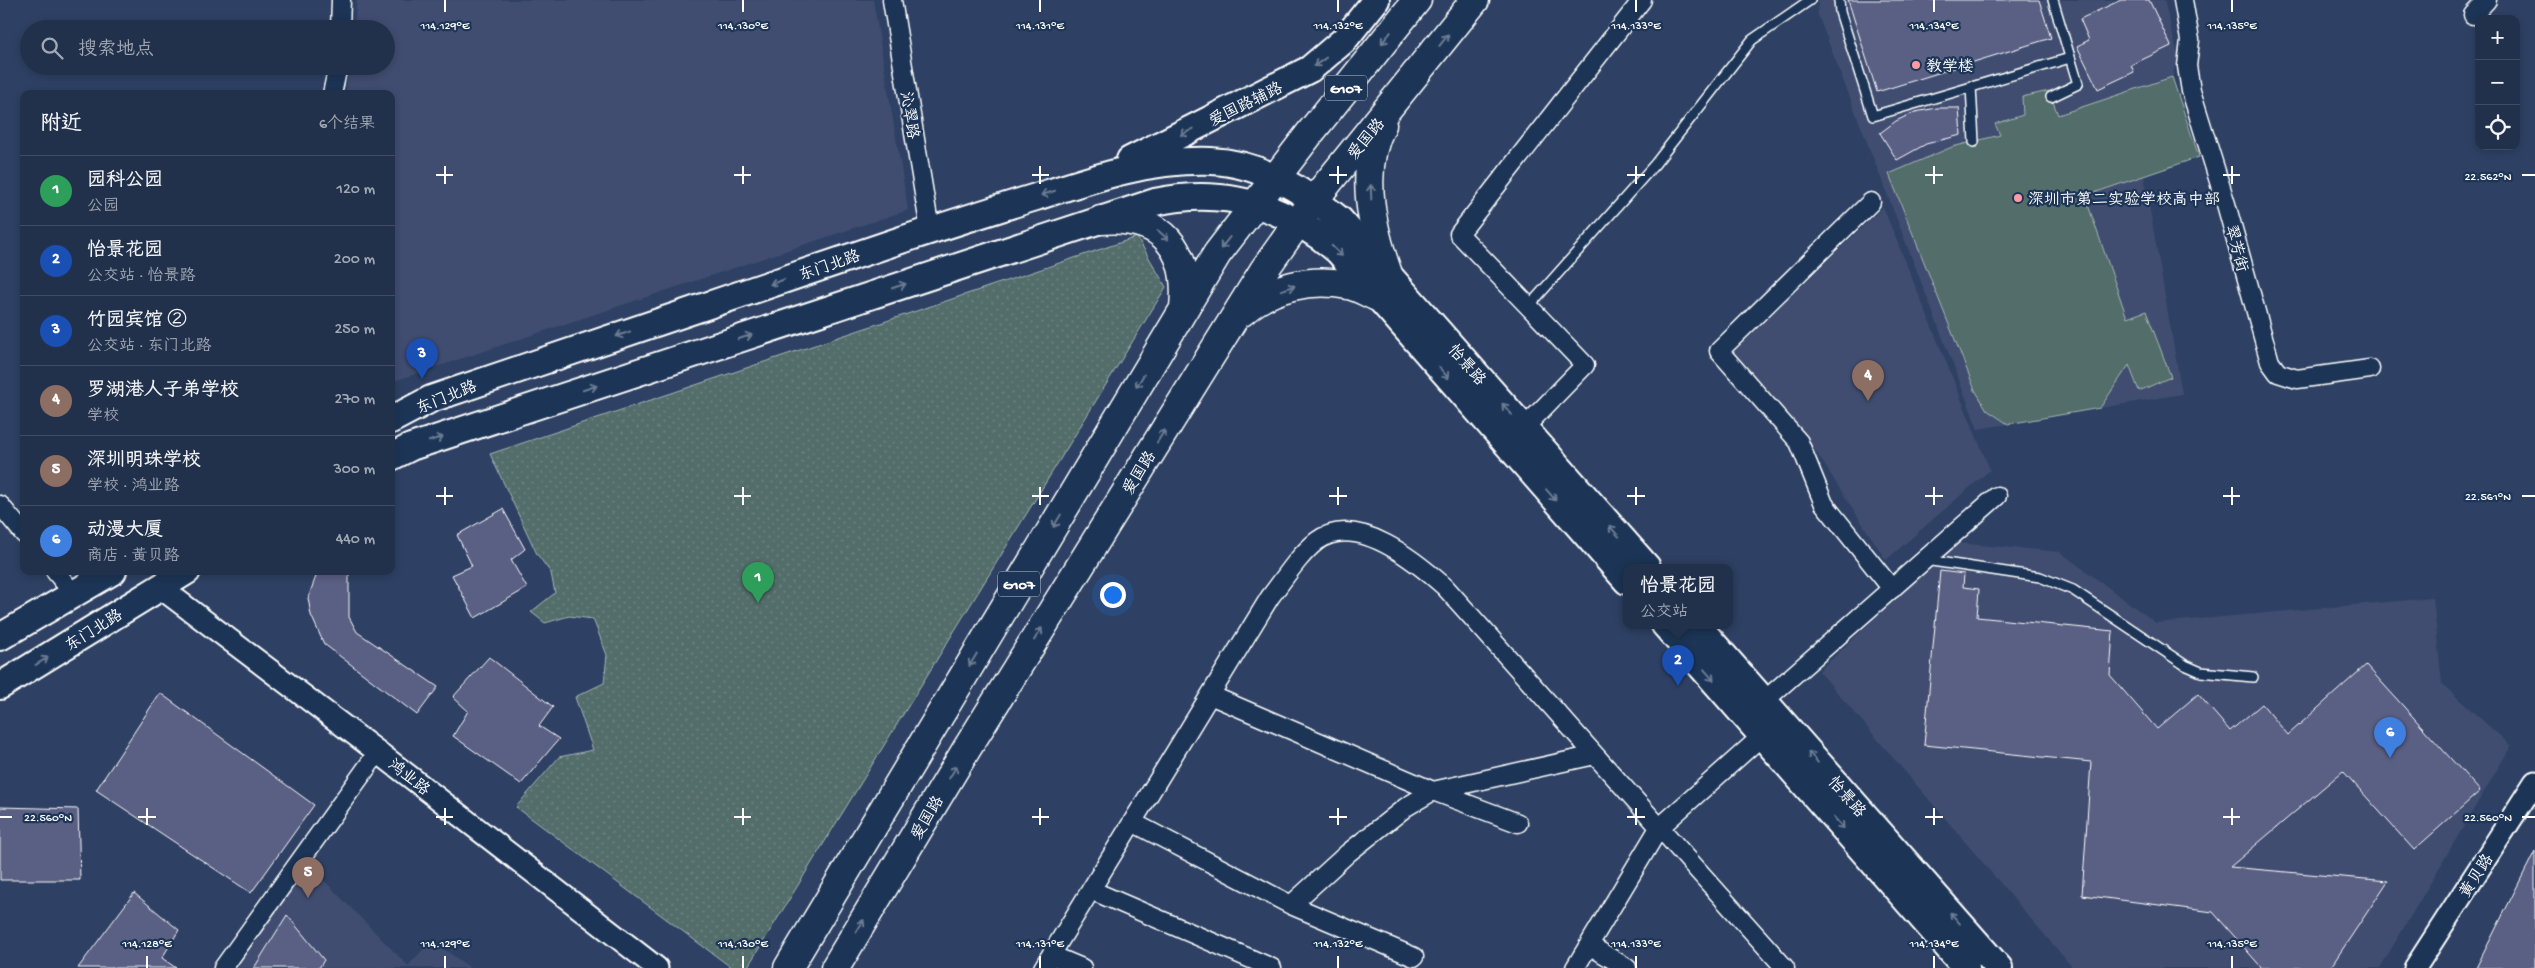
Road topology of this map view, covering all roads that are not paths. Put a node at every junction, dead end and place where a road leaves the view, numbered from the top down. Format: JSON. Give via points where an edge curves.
{"nodes":[{"id":1,"x":341,"y":0,"type":"edge"},
{"id":2,"x":892,"y":0,"type":"edge"},
{"id":3,"x":1376,"y":0,"type":"edge"},
{"id":4,"x":1417,"y":0,"type":"edge"},
{"id":5,"x":1475,"y":0,"type":"edge"},
{"id":6,"x":1642,"y":0,"type":"edge"},
{"id":7,"x":1810,"y":0,"type":"edge"},
{"id":8,"x":1838,"y":0,"type":"edge"},
{"id":9,"x":2053,"y":0,"type":"edge"},
{"id":10,"x":2183,"y":0,"type":"edge"},
{"id":11,"x":2487,"y":0,"type":"edge"},
{"id":12,"x":2473,"y":14,"type":"dead end"},
{"id":13,"x":340,"y":20,"type":"edge"},
{"id":14,"x":2070,"y":58,"type":"junction"},
{"id":15,"x":336,"y":75,"type":"edge"},
{"id":16,"x":1971,"y":86,"type":"junction"},
{"id":17,"x":333,"y":90,"type":"edge"},
{"id":18,"x":2051,"y":97,"type":"dead end"},
{"id":19,"x":1392,"y":106,"type":"junction"},
{"id":20,"x":1974,"y":142,"type":"dead end"},
{"id":21,"x":1276,"y":177,"type":"junction"},
{"id":22,"x":1094,"y":178,"type":"junction"},
{"id":23,"x":1314,"y":200,"type":"junction"},
{"id":24,"x":1871,"y":202,"type":"dead end"},
{"id":25,"x":1255,"y":204,"type":"junction"},
{"id":26,"x":1101,"y":220,"type":"junction"},
{"id":27,"x":1297,"y":223,"type":"junction"},
{"id":28,"x":930,"y":230,"type":"junction"},
{"id":29,"x":1383,"y":285,"type":"junction"},
{"id":30,"x":1528,"y":306,"type":"junction"},
{"id":31,"x":1184,"y":309,"type":"junction"},
{"id":32,"x":1232,"y":322,"type":"junction"},
{"id":33,"x":2370,"y":369,"type":"dead end"},
{"id":34,"x":395,"y":418,"type":"edge"},
{"id":35,"x":1524,"y":428,"type":"junction"},
{"id":36,"x":395,"y":455,"type":"edge"},
{"id":37,"x":1997,"y":496,"type":"dead end"},
{"id":38,"x":0,"y":505,"type":"edge"},
{"id":39,"x":20,"y":529,"type":"edge"},
{"id":40,"x":1925,"y":560,"type":"junction"},
{"id":41,"x":1643,"y":564,"type":"edge"},
{"id":42,"x":58,"y":575,"type":"edge"},
{"id":43,"x":106,"y":575,"type":"edge"},
{"id":44,"x":180,"y":575,"type":"edge"},
{"id":45,"x":1623,"y":576,"type":"edge"},
{"id":46,"x":161,"y":588,"type":"junction"},
{"id":47,"x":1892,"y":590,"type":"junction"},
{"id":48,"x":73,"y":593,"type":"junction"},
{"id":49,"x":1668,"y":629,"type":"edge"},
{"id":50,"x":1701,"y":629,"type":"edge"},
{"id":51,"x":0,"y":637,"type":"edge"},
{"id":52,"x":2253,"y":677,"type":"dead end"},
{"id":53,"x":0,"y":686,"type":"edge"},
{"id":54,"x":1210,"y":695,"type":"junction"},
{"id":55,"x":1764,"y":701,"type":"junction"},
{"id":56,"x":1762,"y":736,"type":"junction"},
{"id":57,"x":378,"y":752,"type":"junction"},
{"id":58,"x":1595,"y":755,"type":"junction"},
{"id":59,"x":2535,"y":782,"type":"edge"},
{"id":60,"x":1433,"y":791,"type":"junction"},
{"id":61,"x":1132,"y":822,"type":"junction"},
{"id":62,"x":1518,"y":823,"type":"dead end"},
{"id":63,"x":1659,"y":828,"type":"junction"},
{"id":64,"x":1091,"y":890,"type":"junction"},
{"id":65,"x":1291,"y":905,"type":"junction"},
{"id":66,"x":1589,"y":945,"type":"junction"},
{"id":67,"x":1414,"y":957,"type":"dead end"},
{"id":68,"x":1047,"y":962,"type":"edge"},
{"id":69,"x":223,"y":968,"type":"edge"},
{"id":70,"x":656,"y":968,"type":"edge"},
{"id":71,"x":788,"y":968,"type":"edge"},
{"id":72,"x":835,"y":968,"type":"edge"},
{"id":73,"x":1082,"y":968,"type":"edge"},
{"id":74,"x":1272,"y":968,"type":"edge"},
{"id":75,"x":1575,"y":968,"type":"edge"},
{"id":76,"x":1627,"y":968,"type":"edge"},
{"id":77,"x":1785,"y":968,"type":"edge"},
{"id":78,"x":1966,"y":968,"type":"edge"},
{"id":79,"x":1999,"y":968,"type":"edge"},
{"id":80,"x":2415,"y":968,"type":"edge"}],
"edges":[{"from":1,"to":13,"type":"street"},
{"from":2,"to":28,"type":"street","name":"沁翠路"},
{"from":3,"to":22,"type":"main road","name":"爱国路辅路","one_way":true,"via":[[1344,40],[1310,69]]},
{"from":4,"to":21,"type":"highway","number":"G107","one_way":true},
{"from":19,"to":5,"type":"highway","name":"爱国路","number":"G107","one_way":true},
{"from":6,"to":30,"type":"street","via":[[1458,234]]},
{"from":7,"to":30,"type":"lane","via":[[1752,40],[1655,164]]},
{"from":8,"to":16,"type":"lane","via":[[1873,116]]},
{"from":9,"to":14,"type":"lane"},
{"from":10,"to":33,"type":"street","name":"翠芳街","via":[[2190,40],[2187,66],[2191,92],[2270,362],[2278,373],[2297,379]]},
{"from":11,"to":12,"type":"street"},
{"from":14,"to":16,"type":"lane"},
{"from":14,"to":18,"type":"lane","via":[[2078,84]]},
{"from":15,"to":17,"type":"street"},
{"from":16,"to":20,"type":"lane"},
{"from":19,"to":23,"type":"highway","name":"爱国路","number":"G107"},
{"from":29,"to":19,"type":"highway","one_way":true,"via":[[1370,180],[1379,130]]},
{"from":21,"to":22,"type":"main road","name":"东门北路","via":[[1247,167],[1212,161],[1158,163]]},
{"from":21,"to":23,"type":"main road","name":"怡景路"},
{"from":21,"to":25,"type":"highway","number":"G107"},
{"from":22,"to":28,"type":"main road","name":"东门北路","one_way":true},
{"from":23,"to":27,"type":"highway","name":"爱国路","number":"G107"},
{"from":23,"to":29,"type":"main road","name":"怡景路","via":[[1340,220]]},
{"from":24,"to":47,"type":"street","via":[[1719,351],[1799,442],[1824,504]]},
{"from":25,"to":26,"type":"main road","via":[[1208,195],[1183,196]]},
{"from":25,"to":27,"type":"main road","name":"怡景路"},
{"from":25,"to":31,"type":"highway","number":"G107","one_way":true,"via":[[1217,254]]},
{"from":26,"to":31,"type":"highway","one_way":true,"via":[[1136,221],[1154,228],[1169,240],[1184,270]]},
{"from":36,"to":26,"type":"main road","one_way":true,"via":[[411,447]]},
{"from":27,"to":29,"type":"main road","name":"怡景路","one_way":true,"via":[[1324,239]]},
{"from":27,"to":32,"type":"highway","name":"爱国路","number":"G107"},
{"from":28,"to":34,"type":"main road","name":"东门北路","one_way":true,"via":[[431,399]]},
{"from":32,"to":29,"type":"highway","one_way":true,"via":[[1252,303],[1272,292],[1297,285]]},
{"from":35,"to":29,"type":"main road","name":"怡景路","one_way":true},
{"from":29,"to":45,"type":"main road","name":"怡景路","one_way":true},
{"from":30,"to":35,"type":"street","via":[[1585,365]]},
{"from":31,"to":71,"type":"highway","number":"G107","one_way":true},
{"from":72,"to":32,"type":"highway","name":"爱国路","number":"G107","one_way":true,"via":[[966,750]]},
{"from":41,"to":35,"type":"main road","name":"怡景路","one_way":true},
{"from":37,"to":40,"type":"street"},
{"from":38,"to":39,"type":"street"},
{"from":40,"to":47,"type":"street"},
{"from":40,"to":52,"type":"lane","via":[[2040,577],[2073,590],[2185,665],[2201,672]]},
{"from":42,"to":48,"type":"street"},
{"from":43,"to":48,"type":"main road"},
{"from":44,"to":46,"type":"main road","name":"东门北路"},
{"from":53,"to":46,"type":"main road","name":"东门北路","one_way":true},
{"from":46,"to":57,"type":"street","name":"鸿业路"},
{"from":47,"to":55,"type":"street"},
{"from":48,"to":51,"type":"main road"},
{"from":49,"to":56,"type":"main road","name":"怡景路","one_way":true},
{"from":50,"to":55,"type":"main road","name":"怡景路"},
{"from":54,"to":58,"type":"street","via":[[1270,596],[1298,560],[1318,540],[1335,534],[1351,534],[1374,538],[1401,551],[1445,587]]},
{"from":54,"to":60,"type":"street"},
{"from":54,"to":61,"type":"street"},
{"from":79,"to":55,"type":"main road","name":"怡景路","one_way":true},
{"from":56,"to":63,"type":"street"},
{"from":56,"to":78,"type":"main road","name":"怡景路","one_way":true},
{"from":57,"to":69,"type":"street"},
{"from":57,"to":70,"type":"street","name":"鸿业路"},
{"from":58,"to":60,"type":"street"},
{"from":58,"to":63,"type":"street"},
{"from":59,"to":80,"type":"street","name":"黄贝路"},
{"from":60,"to":62,"type":"street"},
{"from":60,"to":65,"type":"street","via":[[1406,807],[1348,853]]},
{"from":61,"to":64,"type":"street"},
{"from":61,"to":65,"type":"street"},
{"from":63,"to":66,"type":"street"},
{"from":63,"to":77,"type":"street"},
{"from":64,"to":68,"type":"street"},
{"from":64,"to":74,"type":"street"},
{"from":65,"to":67,"type":"street"},
{"from":66,"to":75,"type":"street"},
{"from":66,"to":76,"type":"street"},
{"from":68,"to":73,"type":"street"}]}
